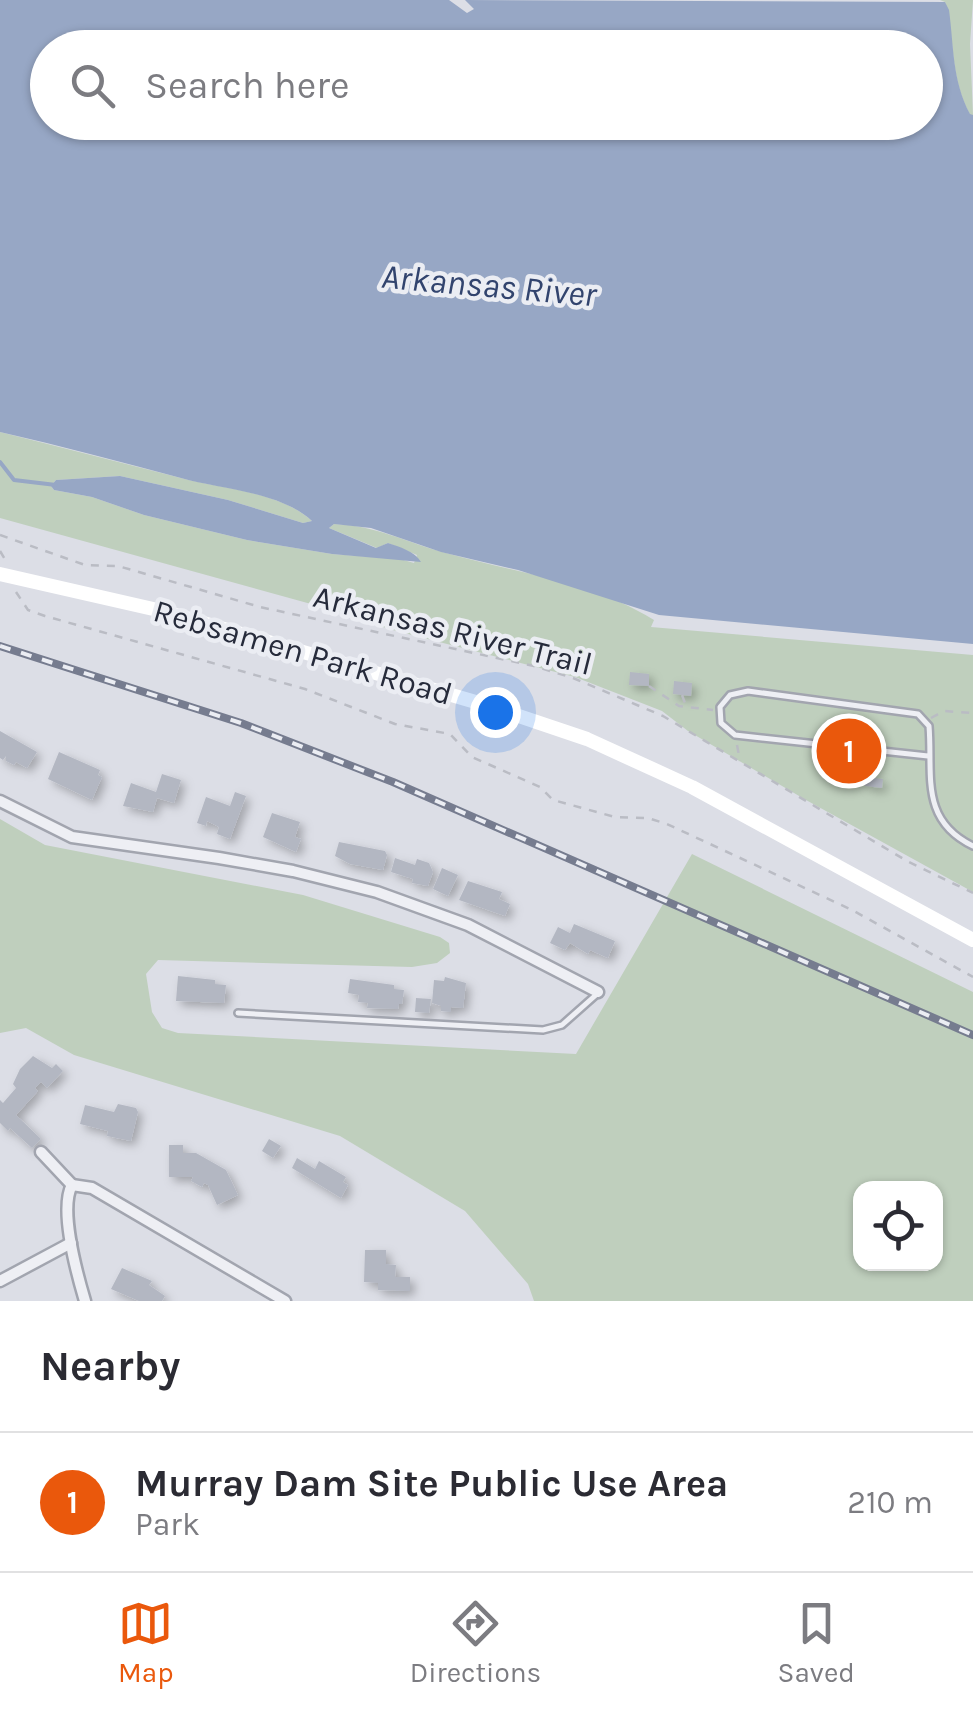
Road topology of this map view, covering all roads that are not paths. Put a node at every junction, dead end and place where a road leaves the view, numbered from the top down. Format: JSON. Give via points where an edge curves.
{"nodes":[{"id":1,"x":6,"y":575,"type":"edge"},
{"id":2,"x":928,"y":756,"type":"junction"},
{"id":3,"x":0,"y":801,"type":"edge"},
{"id":4,"x":973,"y":846,"type":"edge"},
{"id":5,"x":973,"y":940,"type":"edge"},
{"id":6,"x":598,"y":992,"type":"joint"},
{"id":7,"x":238,"y":1013,"type":"dead end"},
{"id":8,"x":41,"y":1152,"type":"dead end"},
{"id":9,"x":72,"y":1184,"type":"junction"},
{"id":10,"x":71,"y":1244,"type":"junction"},
{"id":11,"x":0,"y":1281,"type":"edge"},
{"id":12,"x":85,"y":1301,"type":"edge"},
{"id":13,"x":285,"y":1301,"type":"edge"}],
"edges":[{"from":1,"to":5,"type":"street","name":"Rebsamen Park Road","via":[[162,611],[587,739],[676,779]]},
{"from":2,"to":2,"type":"lane","via":[[927,720],[913,712],[748,691],[730,695],[719,711],[724,728],[735,735]]},
{"from":2,"to":4,"type":"lane","via":[[941,817]]},
{"from":3,"to":6,"type":"street","via":[[72,838],[294,871],[377,892],[468,926]]},
{"from":6,"to":7,"type":"lane","via":[[576,1016],[543,1030]]},
{"from":8,"to":9,"type":"street"},
{"from":9,"to":10,"type":"street"},
{"from":9,"to":13,"type":"street","via":[[92,1188]]},
{"from":10,"to":11,"type":"street"},
{"from":10,"to":12,"type":"street"}]}
